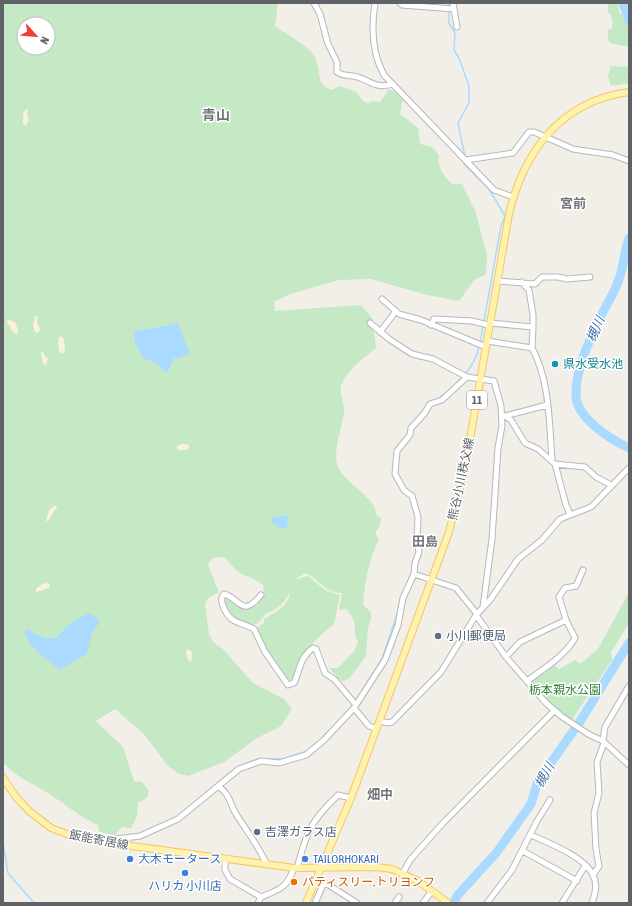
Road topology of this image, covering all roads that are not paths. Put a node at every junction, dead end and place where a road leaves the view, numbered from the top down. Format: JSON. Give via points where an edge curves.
{"nodes":[{"id":1,"x":314,"y":3,"type":"edge"},
{"id":2,"x":375,"y":3,"type":"edge"},
{"id":3,"x":400,"y":3,"type":"edge"},
{"id":4,"x":453,"y":3,"type":"edge"},
{"id":5,"x":454,"y":9,"type":"junction"},
{"id":6,"x":457,"y":27,"type":"dead end"},
{"id":7,"x":393,"y":84,"type":"junction"},
{"id":8,"x":629,"y":92,"type":"edge"},
{"id":9,"x":546,"y":137,"type":"junction"},
{"id":10,"x":466,"y":160,"type":"junction"},
{"id":11,"x":629,"y":161,"type":"edge"},
{"id":12,"x":513,"y":197,"type":"junction"},
{"id":13,"x":590,"y":276,"type":"dead end"},
{"id":14,"x":498,"y":281,"type":"junction"},
{"id":15,"x":521,"y":282,"type":"junction"},
{"id":16,"x":382,"y":299,"type":"dead end"},
{"id":17,"x":396,"y":311,"type":"junction"},
{"id":18,"x":370,"y":322,"type":"dead end"},
{"id":19,"x":489,"y":324,"type":"junction"},
{"id":20,"x":432,"y":325,"type":"junction"},
{"id":21,"x":533,"y":327,"type":"junction"},
{"id":22,"x":380,"y":332,"type":"junction"},
{"id":23,"x":487,"y":344,"type":"junction"},
{"id":24,"x":532,"y":348,"type":"junction"},
{"id":25,"x":467,"y":377,"type":"junction"},
{"id":26,"x":481,"y":379,"type":"junction"},
{"id":27,"x":547,"y":405,"type":"junction"},
{"id":28,"x":504,"y":416,"type":"junction"},
{"id":29,"x":552,"y":459,"type":"junction"},
{"id":30,"x":555,"y":464,"type":"junction"},
{"id":31,"x":629,"y":468,"type":"edge"},
{"id":32,"x":612,"y":485,"type":"junction"},
{"id":33,"x":566,"y":505,"type":"junction"},
{"id":34,"x":570,"y":514,"type":"junction"},
{"id":35,"x":560,"y":519,"type":"junction"},
{"id":36,"x":583,"y":570,"type":"dead end"},
{"id":37,"x":414,"y":574,"type":"junction"},
{"id":38,"x":433,"y":579,"type":"junction"},
{"id":39,"x":261,"y":595,"type":"dead end"},
{"id":40,"x":483,"y":607,"type":"junction"},
{"id":41,"x":476,"y":615,"type":"junction"},
{"id":42,"x":566,"y":620,"type":"junction"},
{"id":43,"x":506,"y":657,"type":"junction"},
{"id":44,"x":527,"y":681,"type":"junction"},
{"id":45,"x":629,"y":686,"type":"edge"},
{"id":46,"x":355,"y":706,"type":"junction"},
{"id":47,"x":554,"y":711,"type":"junction"},
{"id":48,"x":380,"y":720,"type":"junction"},
{"id":49,"x":377,"y":729,"type":"junction"},
{"id":50,"x":604,"y":742,"type":"junction"},
{"id":51,"x":629,"y":765,"type":"edge"},
{"id":52,"x":3,"y":778,"type":"edge"},
{"id":53,"x":218,"y":786,"type":"junction"},
{"id":54,"x":351,"y":798,"type":"junction"},
{"id":55,"x":550,"y":800,"type":"dead end"},
{"id":56,"x":531,"y":834,"type":"junction"},
{"id":57,"x":110,"y":842,"type":"junction"},
{"id":58,"x":523,"y":851,"type":"junction"},
{"id":59,"x":225,"y":859,"type":"junction"},
{"id":60,"x":267,"y":865,"type":"junction"},
{"id":61,"x":585,"y":866,"type":"junction"},
{"id":62,"x":295,"y":868,"type":"junction"},
{"id":63,"x":321,"y":869,"type":"junction"},
{"id":64,"x":403,"y":873,"type":"junction"},
{"id":65,"x":593,"y":875,"type":"junction"},
{"id":66,"x":577,"y":881,"type":"junction"},
{"id":67,"x":431,"y":892,"type":"junction"},
{"id":68,"x":261,"y":897,"type":"junction"},
{"id":69,"x":446,"y":902,"type":"edge"},
{"id":70,"x":258,"y":903,"type":"edge"},
{"id":71,"x":306,"y":903,"type":"edge"},
{"id":72,"x":315,"y":903,"type":"edge"},
{"id":73,"x":357,"y":903,"type":"edge"},
{"id":74,"x":423,"y":903,"type":"edge"},
{"id":75,"x":487,"y":903,"type":"edge"},
{"id":76,"x":562,"y":903,"type":"edge"},
{"id":77,"x":592,"y":903,"type":"edge"}],
"edges":[{"from":1,"to":7,"type":"street","via":[[339,68],[338,72],[372,85]]},
{"from":2,"to":7,"type":"street","via":[[372,31],[375,55],[384,75]]},
{"from":3,"to":5,"type":"street","via":[[402,6]]},
{"from":4,"to":5,"type":"street"},
{"from":5,"to":6,"type":"street"},
{"from":7,"to":10,"type":"street"},
{"from":8,"to":9,"type":"main road","name":"熊谷小川秩父線","number":"11","via":[[602,98],[577,110],[559,123]]},
{"from":9,"to":10,"type":"street","via":[[529,132],[514,153]]},
{"from":9,"to":11,"type":"street","via":[[573,149],[612,155]]},
{"from":9,"to":12,"type":"main road","name":"熊谷小川秩父線","number":"11","via":[[526,163]]},
{"from":10,"to":12,"type":"street","via":[[494,190]]},
{"from":12,"to":14,"type":"main road","name":"熊谷小川秩父線","number":"11"},
{"from":13,"to":15,"type":"street","via":[[567,279],[542,277],[535,284]]},
{"from":14,"to":15,"type":"street"},
{"from":14,"to":19,"type":"main road","name":"熊谷小川秩父線","number":"11"},
{"from":15,"to":21,"type":"street","via":[[529,290]]},
{"from":16,"to":17,"type":"street"},
{"from":17,"to":20,"type":"street"},
{"from":17,"to":22,"type":"street"},
{"from":18,"to":22,"type":"street"},
{"from":19,"to":20,"type":"street","via":[[434,319]]},
{"from":19,"to":21,"type":"street"},
{"from":19,"to":23,"type":"main road","name":"熊谷小川秩父線","number":"11"},
{"from":20,"to":23,"type":"street"},
{"from":21,"to":24,"type":"street"},
{"from":22,"to":25,"type":"street","via":[[412,354],[433,360]]},
{"from":23,"to":24,"type":"street"},
{"from":23,"to":26,"type":"main road","name":"熊谷小川秩父線","number":"11"},
{"from":24,"to":27,"type":"street","via":[[539,363]]},
{"from":25,"to":26,"type":"street"},
{"from":25,"to":37,"type":"street","via":[[442,400],[430,404],[397,451],[395,474],[404,490],[412,496],[418,517],[419,552]]},
{"from":26,"to":28,"type":"street","via":[[494,381]]},
{"from":26,"to":38,"type":"main road","name":"熊谷小川秩父線","number":"11","via":[[462,484]]},
{"from":27,"to":28,"type":"street"},
{"from":27,"to":29,"type":"street"},
{"from":28,"to":29,"type":"street","via":[[511,420],[528,446],[536,446],[546,458]]},
{"from":28,"to":40,"type":"street"},
{"from":29,"to":30,"type":"street"},
{"from":30,"to":32,"type":"street","via":[[585,467],[596,477]]},
{"from":30,"to":33,"type":"street"},
{"from":31,"to":32,"type":"street"},
{"from":32,"to":34,"type":"street","via":[[591,507]]},
{"from":33,"to":34,"type":"street"},
{"from":33,"to":35,"type":"street"},
{"from":34,"to":35,"type":"street"},
{"from":35,"to":40,"type":"street","via":[[542,540],[518,559]]},
{"from":36,"to":42,"type":"street","via":[[576,586],[565,588],[559,597]]},
{"from":37,"to":38,"type":"street"},
{"from":37,"to":46,"type":"street","via":[[403,598],[398,625],[385,660]]},
{"from":38,"to":41,"type":"street","via":[[456,588]]},
{"from":38,"to":48,"type":"main road","name":"熊谷小川秩父線","number":"11"},
{"from":39,"to":46,"type":"street","via":[[247,606],[240,605],[224,594],[222,602],[226,615],[231,620],[254,629],[265,652],[288,685],[294,683],[306,654],[313,648],[316,649],[325,673],[336,680]]},
{"from":40,"to":41,"type":"street"},
{"from":41,"to":43,"type":"street"},
{"from":41,"to":48,"type":"street","via":[[434,680],[392,722],[388,724]]},
{"from":42,"to":43,"type":"street","via":[[520,642]]},
{"from":42,"to":44,"type":"street","via":[[575,638],[572,644]]},
{"from":43,"to":44,"type":"street"},
{"from":44,"to":47,"type":"street"},
{"from":45,"to":50,"type":"street","via":[[605,727]]},
{"from":46,"to":49,"type":"street","via":[[369,726]]},
{"from":46,"to":53,"type":"street","via":[[324,740],[306,755],[279,763],[255,762],[239,769]]},
{"from":47,"to":50,"type":"street"},
{"from":47,"to":64,"type":"street","via":[[443,823],[410,860]]},
{"from":48,"to":49,"type":"main road","name":"熊谷小川秩父線","number":"11"},
{"from":49,"to":54,"type":"main road","name":"熊谷小川秩父線","number":"11"},
{"from":50,"to":51,"type":"street"},
{"from":50,"to":65,"type":"street","via":[[597,762],[599,793],[594,813],[596,849],[600,866]]},
{"from":52,"to":57,"type":"main road","name":"飯能寄居線","via":[[29,811],[51,828],[70,835]]},
{"from":53,"to":57,"type":"street","via":[[178,819],[165,826],[140,836]]},
{"from":53,"to":60,"type":"street","via":[[229,797],[235,813]]},
{"from":54,"to":62,"type":"street","via":[[338,795],[312,822]]},
{"from":54,"to":63,"type":"main road","name":"熊谷小川秩父線","number":"11"},
{"from":55,"to":56,"type":"street"},
{"from":56,"to":58,"type":"street"},
{"from":56,"to":61,"type":"street","via":[[570,853]]},
{"from":57,"to":59,"type":"main road","name":"飯能寄居線"},
{"from":58,"to":66,"type":"street"},
{"from":58,"to":75,"type":"street"},
{"from":59,"to":60,"type":"main road","name":"飯能寄居線"},
{"from":59,"to":68,"type":"street","via":[[225,870],[230,879]]},
{"from":60,"to":62,"type":"main road","name":"飯能寄居線"},
{"from":61,"to":65,"type":"street"},
{"from":61,"to":66,"type":"street"},
{"from":62,"to":63,"type":"main road","name":"飯能寄居線"},
{"from":62,"to":68,"type":"street","via":[[289,882]]},
{"from":63,"to":64,"type":"main road","name":"飯能寄居線","via":[[376,867]]},
{"from":63,"to":71,"type":"main road","name":"熊谷小川秩父線","number":"11"},
{"from":64,"to":67,"type":"main road","name":"飯能寄居線"},
{"from":65,"to":77,"type":"street","via":[[596,891]]},
{"from":66,"to":76,"type":"street"},
{"from":67,"to":69,"type":"main road","name":"飯能寄居線"},
{"from":67,"to":74,"type":"street"},
{"from":68,"to":70,"type":"street"},
{"from":72,"to":73,"type":"street","via":[[323,885],[327,884]]}]}
